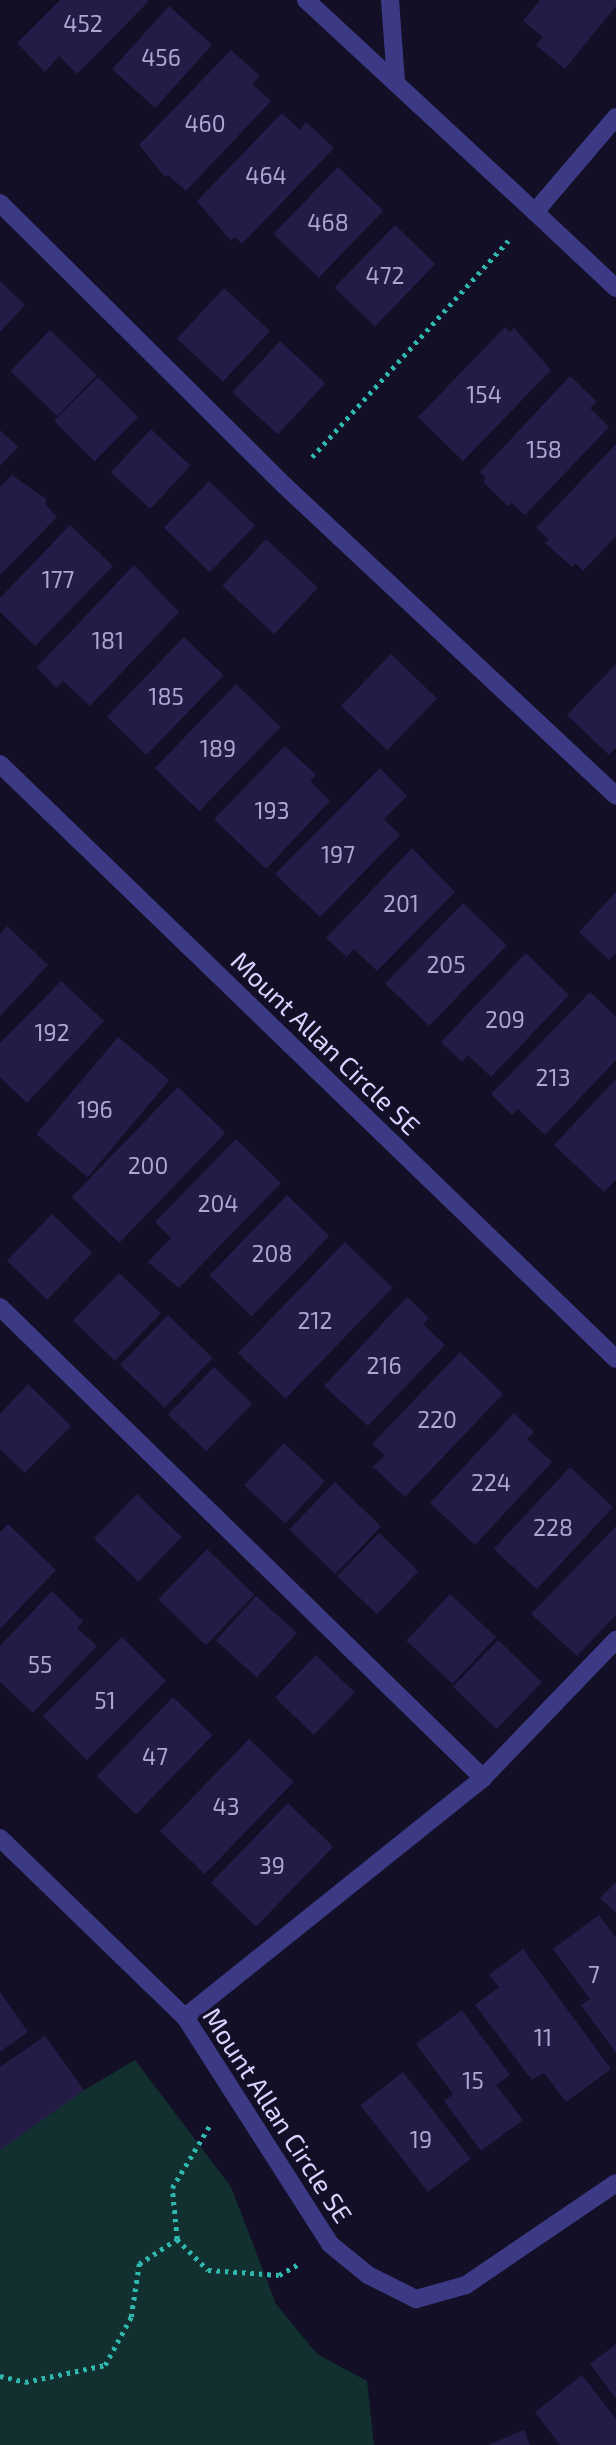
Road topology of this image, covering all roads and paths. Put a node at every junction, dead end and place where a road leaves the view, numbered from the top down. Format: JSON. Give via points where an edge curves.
{"nodes":[{"id":1,"x":306,"y":0,"type":"edge"},
{"id":2,"x":390,"y":0,"type":"edge"},
{"id":3,"x":396,"y":81,"type":"junction"},
{"id":4,"x":616,"y":117,"type":"edge"},
{"id":5,"x":0,"y":203,"type":"edge"},
{"id":6,"x":535,"y":212,"type":"junction"},
{"id":7,"x":616,"y":288,"type":"edge"},
{"id":8,"x":285,"y":486,"type":"junction"},
{"id":9,"x":0,"y":764,"type":"edge"},
{"id":10,"x":616,"y":796,"type":"edge"},
{"id":11,"x":0,"y":1307,"type":"edge"},
{"id":12,"x":616,"y":1359,"type":"edge"},
{"id":13,"x":616,"y":1640,"type":"edge"},
{"id":14,"x":483,"y":1778,"type":"junction"},
{"id":15,"x":0,"y":1838,"type":"edge"},
{"id":16,"x":185,"y":2018,"type":"junction"},
{"id":17,"x":238,"y":2102,"type":"junction"},
{"id":18,"x":616,"y":2183,"type":"edge"},
{"id":19,"x":177,"y":2239,"type":"junction"},
{"id":20,"x":330,"y":2244,"type":"junction"},
{"id":21,"x":0,"y":2376,"type":"edge"}],
"edges":[{"from":1,"to":3,"type":"street"},
{"from":2,"to":3,"type":"street"},
{"from":3,"to":6,"type":"street"},
{"from":4,"to":6,"type":"street"},
{"from":5,"to":8,"type":"street"},
{"from":6,"to":7,"type":"street"},
{"from":6,"to":8,"type":"path"},
{"from":8,"to":10,"type":"street"},
{"from":9,"to":12,"type":"street","name":"Mount Allan Circle SE"},
{"from":11,"to":14,"type":"street"},
{"from":13,"to":14,"type":"street"},
{"from":14,"to":16,"type":"street"},
{"from":15,"to":16,"type":"street","name":"Mount Allan Circle SE"},
{"from":16,"to":17,"type":"street","name":"Mount Allan Circle SE"},
{"from":17,"to":19,"type":"path","via":[[203,2131],[172,2188]]},
{"from":17,"to":20,"type":"street","name":"Mount Allan Circle SE"},
{"from":18,"to":20,"type":"street","name":"Mount Allan Circle SE","via":[[466,2285],[416,2299],[368,2275]]},
{"from":19,"to":20,"type":"path","via":[[208,2270],[279,2275]]},
{"from":19,"to":21,"type":"path","via":[[139,2264],[131,2317],[105,2365],[24,2382]]}]}
